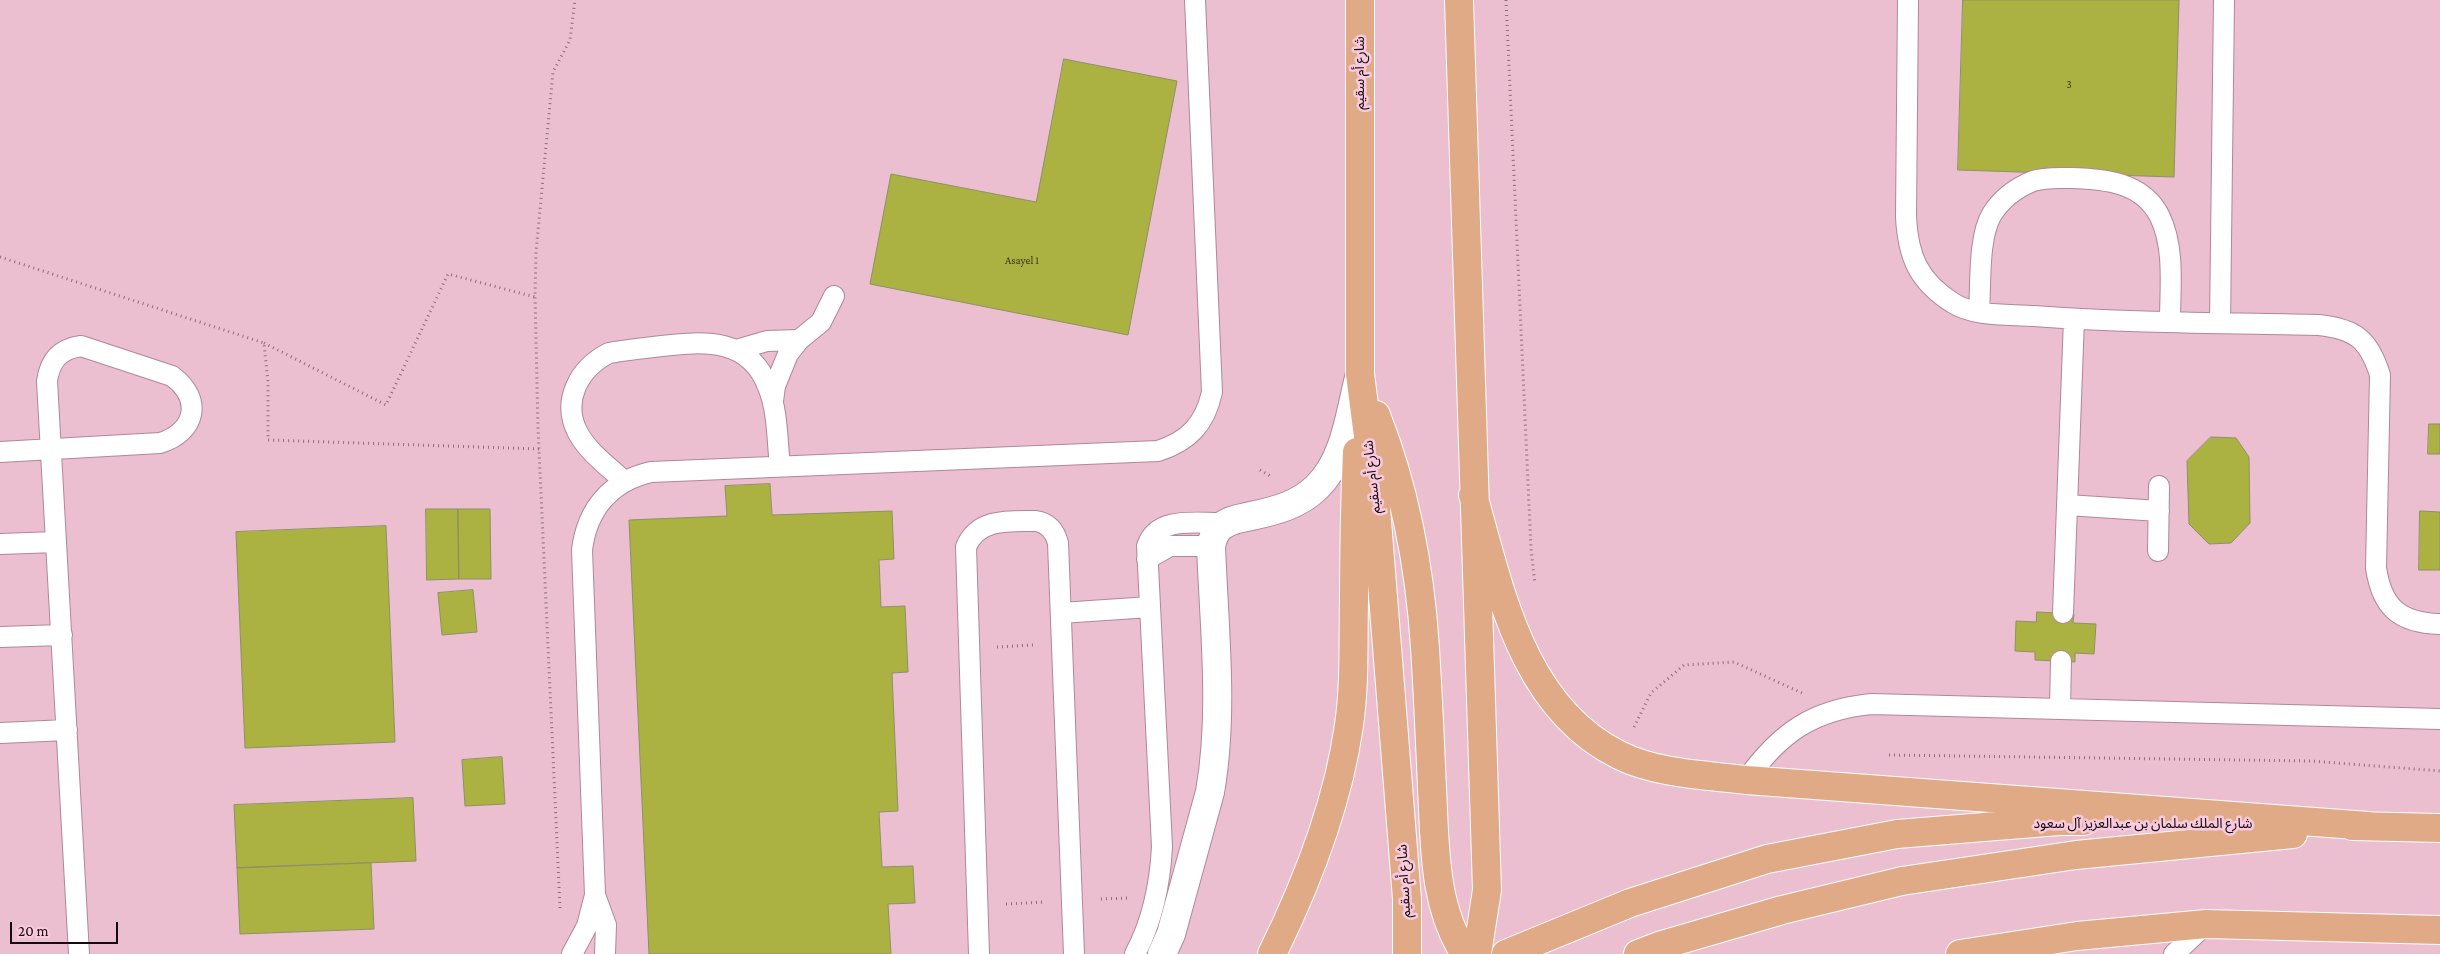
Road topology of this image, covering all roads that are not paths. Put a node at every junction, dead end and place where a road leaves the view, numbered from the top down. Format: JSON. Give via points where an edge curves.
{"nodes":[{"id":1,"x":1195,"y":0,"type":"edge"},
{"id":2,"x":1360,"y":0,"type":"edge"},
{"id":3,"x":1459,"y":0,"type":"edge"},
{"id":4,"x":1908,"y":0,"type":"edge"},
{"id":5,"x":2224,"y":0,"type":"edge"},
{"id":6,"x":834,"y":296,"type":"dead end"},
{"id":7,"x":1979,"y":312,"type":"junction"},
{"id":8,"x":2074,"y":318,"type":"junction"},
{"id":9,"x":2170,"y":322,"type":"junction"},
{"id":10,"x":2220,"y":323,"type":"junction"},
{"id":11,"x":799,"y":340,"type":"junction"},
{"id":12,"x":736,"y":350,"type":"junction"},
{"id":13,"x":1360,"y":374,"type":"junction"},
{"id":14,"x":773,"y":403,"type":"junction"},
{"id":15,"x":51,"y":449,"type":"junction"},
{"id":16,"x":0,"y":452,"type":"edge"},
{"id":17,"x":780,"y":466,"type":"junction"},
{"id":18,"x":624,"y":481,"type":"junction"},
{"id":19,"x":2159,"y":486,"type":"dead end"},
{"id":20,"x":1473,"y":495,"type":"junction"},
{"id":21,"x":2067,"y":505,"type":"junction"},
{"id":22,"x":2158,"y":511,"type":"junction"},
{"id":23,"x":1218,"y":534,"type":"junction"},
{"id":24,"x":56,"y":542,"type":"junction"},
{"id":25,"x":0,"y":544,"type":"edge"},
{"id":26,"x":2158,"y":551,"type":"dead end"},
{"id":27,"x":1150,"y":607,"type":"junction"},
{"id":28,"x":1061,"y":613,"type":"junction"},
{"id":29,"x":2063,"y":613,"type":"dead end"},
{"id":30,"x":2440,"y":624,"type":"edge"},
{"id":31,"x":62,"y":635,"type":"junction"},
{"id":32,"x":0,"y":637,"type":"edge"},
{"id":33,"x":2061,"y":661,"type":"dead end"},
{"id":34,"x":2060,"y":709,"type":"junction"},
{"id":35,"x":2440,"y":719,"type":"edge"},
{"id":36,"x":66,"y":730,"type":"junction"},
{"id":37,"x":0,"y":733,"type":"edge"},
{"id":38,"x":1746,"y":780,"type":"junction"},
{"id":39,"x":2369,"y":826,"type":"junction"},
{"id":40,"x":2440,"y":828,"type":"edge"},
{"id":41,"x":595,"y":896,"type":"junction"},
{"id":42,"x":2206,"y":924,"type":"junction"},
{"id":43,"x":2440,"y":930,"type":"edge"},
{"id":44,"x":79,"y":954,"type":"edge"},
{"id":45,"x":572,"y":954,"type":"edge"},
{"id":46,"x":605,"y":954,"type":"edge"},
{"id":47,"x":979,"y":954,"type":"edge"},
{"id":48,"x":1074,"y":954,"type":"edge"},
{"id":49,"x":1135,"y":954,"type":"edge"},
{"id":50,"x":1162,"y":954,"type":"edge"},
{"id":51,"x":1272,"y":954,"type":"edge"},
{"id":52,"x":1407,"y":954,"type":"edge"},
{"id":53,"x":1465,"y":954,"type":"edge"},
{"id":54,"x":1477,"y":954,"type":"edge"},
{"id":55,"x":1506,"y":954,"type":"edge"},
{"id":56,"x":1638,"y":954,"type":"edge"},
{"id":57,"x":1960,"y":954,"type":"edge"},
{"id":58,"x":2174,"y":954,"type":"edge"}],
"edges":[{"from":1,"to":17,"type":"lane","via":[[1212,392],[1208,410],[1198,427],[1174,446],[1151,452]]},
{"from":2,"to":13,"type":"main road","name":"شارع أم سقيم"},
{"from":3,"to":20,"type":"main road"},
{"from":4,"to":7,"type":"lane","via":[[1908,244],[1917,268],[1933,289],[1954,304]]},
{"from":5,"to":10,"type":"lane"},
{"from":6,"to":11,"type":"lane","via":[[821,322]]},
{"from":7,"to":8,"type":"lane"},
{"from":7,"to":9,"type":"lane","via":[[1984,232],[2003,200],[2017,188],[2035,180],[2096,179],[2115,181],[2132,188],[2159,214],[2169,250]]},
{"from":8,"to":9,"type":"lane"},
{"from":8,"to":21,"type":"lane"},
{"from":9,"to":10,"type":"lane"},
{"from":10,"to":30,"type":"lane","via":[[2341,327],[2360,337],[2374,355],[2380,375],[2376,568],[2379,588],[2390,606],[2407,619]]},
{"from":11,"to":12,"type":"lane","via":[[767,341]]},
{"from":11,"to":14,"type":"lane","via":[[780,369]]},
{"from":12,"to":14,"type":"lane","via":[[761,372]]},
{"from":12,"to":18,"type":"lane","via":[[709,342],[622,350],[609,353],[586,369],[573,392],[573,420],[586,444]]},
{"from":13,"to":23,"type":"street","via":[[1341,449],[1317,487],[1291,504]]},
{"from":13,"to":51,"type":"main road","via":[[1349,725],[1340,774],[1307,874]]},
{"from":13,"to":52,"type":"main road","name":"شارع أم سقيم","via":[[1375,500],[1407,899]]},
{"from":13,"to":53,"type":"main road","via":[[1394,465],[1412,534],[1425,646],[1436,855],[1446,913]]},
{"from":14,"to":17,"type":"lane"},
{"from":15,"to":15,"type":"lane","via":[[47,381],[51,365],[61,352],[81,346],[172,376],[186,390],[192,408],[190,420],[183,432],[172,439],[160,443]]},
{"from":15,"to":16,"type":"lane"},
{"from":15,"to":24,"type":"lane"},
{"from":17,"to":18,"type":"lane","via":[[651,472]]},
{"from":18,"to":41,"type":"lane","via":[[599,503],[584,533],[582,550]]},
{"from":19,"to":22,"type":"lane"},
{"from":20,"to":38,"type":"main road","via":[[1512,630],[1548,695],[1567,718],[1587,736],[1636,762],[1669,770]]},
{"from":20,"to":54,"type":"main road","via":[[1487,890]]},
{"from":21,"to":22,"type":"lane"},
{"from":21,"to":29,"type":"lane"},
{"from":22,"to":26,"type":"lane"},
{"from":23,"to":27,"type":"lane","via":[[1164,525],[1150,537],[1147,546]]},
{"from":23,"to":50,"type":"street","via":[[1214,771],[1171,934]]},
{"from":24,"to":25,"type":"lane"},
{"from":24,"to":31,"type":"lane"},
{"from":27,"to":28,"type":"lane"},
{"from":27,"to":49,"type":"lane","via":[[1161,871],[1150,919]]},
{"from":28,"to":47,"type":"lane","via":[[1058,543],[1048,526],[1036,520],[988,524],[976,530],[968,541],[966,554]]},
{"from":28,"to":48,"type":"lane"},
{"from":31,"to":32,"type":"lane"},
{"from":31,"to":36,"type":"lane"},
{"from":33,"to":34,"type":"lane"},
{"from":34,"to":35,"type":"lane"},
{"from":34,"to":38,"type":"lane","via":[[1871,704],[1837,709],[1786,735],[1765,754]]},
{"from":36,"to":37,"type":"lane"},
{"from":36,"to":44,"type":"lane"},
{"from":38,"to":39,"type":"main road"},
{"from":39,"to":40,"type":"main road","name":"شارع الملك سلمان بن عبدالعزيز آل سعود"},
{"from":39,"to":55,"type":"main road","name":"شارع الملك سلمان بن عبدالعزيز آل سعود","via":[[2059,821],[1897,834],[1767,858],[1630,903]]},
{"from":39,"to":56,"type":"main road","via":[[2076,855],[1902,881],[1782,910]]},
{"from":41,"to":45,"type":"lane","via":[[587,926]]},
{"from":41,"to":46,"type":"lane","via":[[606,925]]},
{"from":42,"to":43,"type":"main road"},
{"from":42,"to":57,"type":"main road","via":[[2076,936]]},
{"from":42,"to":58,"type":"lane"}]}
